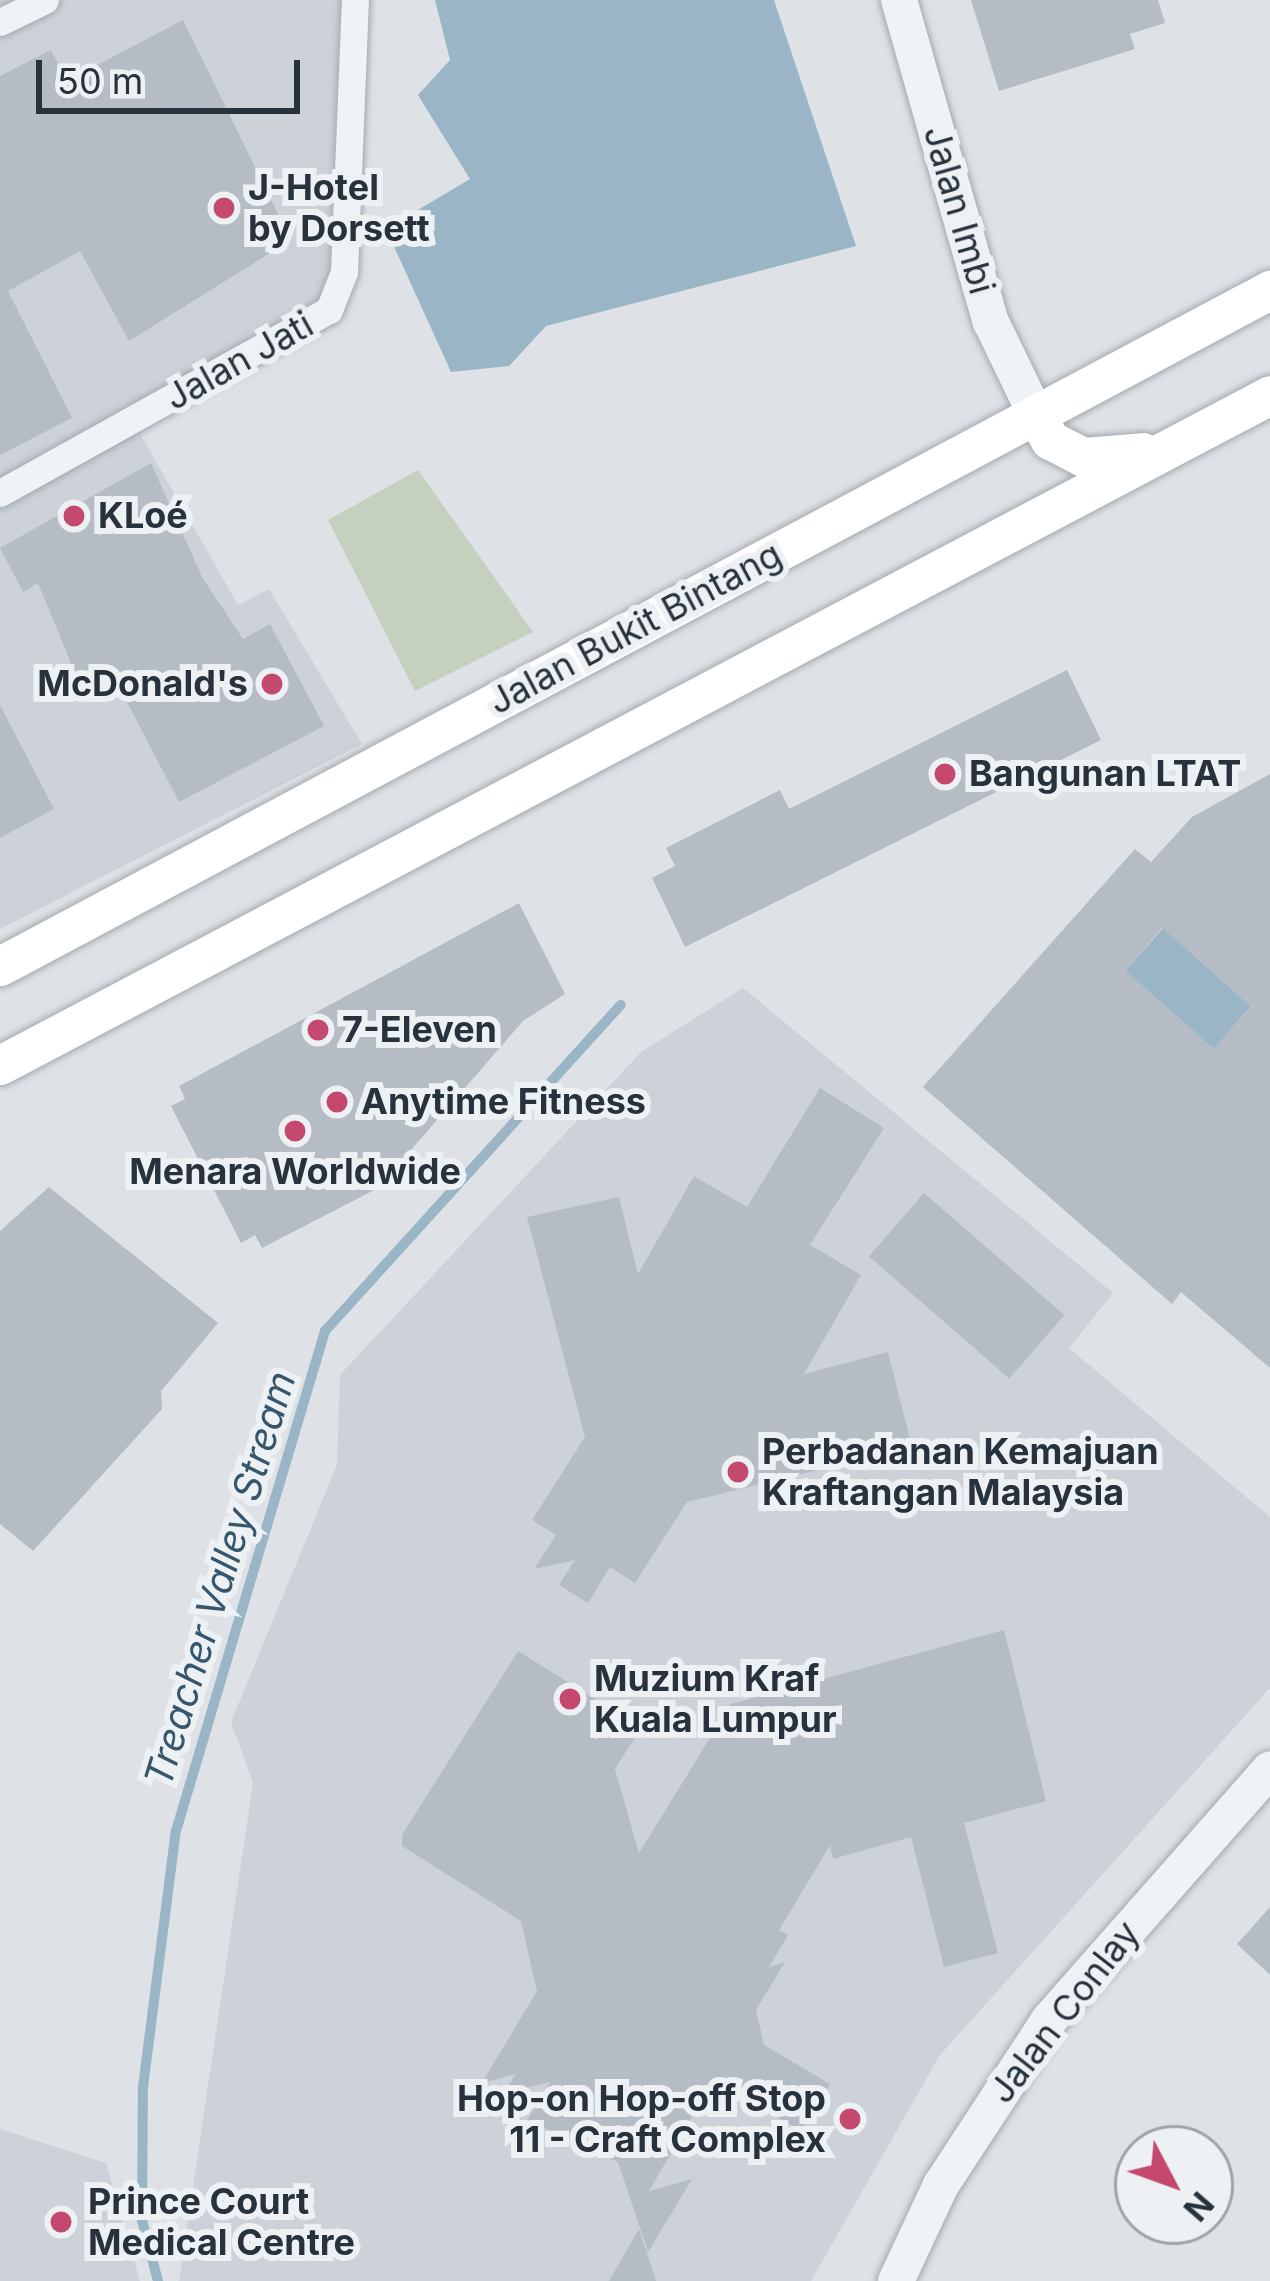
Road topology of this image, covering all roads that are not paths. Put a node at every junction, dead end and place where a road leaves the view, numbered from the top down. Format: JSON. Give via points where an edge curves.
{"nodes":[{"id":1,"x":45,"y":0,"type":"edge"},
{"id":2,"x":355,"y":0,"type":"edge"},
{"id":3,"x":899,"y":0,"type":"edge"},
{"id":4,"x":0,"y":22,"type":"edge"},
{"id":5,"x":1270,"y":290,"type":"edge"},
{"id":6,"x":1270,"y":395,"type":"edge"},
{"id":7,"x":1036,"y":415,"type":"junction"},
{"id":8,"x":1168,"y":449,"type":"junction"},
{"id":9,"x":0,"y":493,"type":"edge"},
{"id":10,"x":0,"y":966,"type":"edge"},
{"id":11,"x":0,"y":1065,"type":"edge"},
{"id":12,"x":1270,"y":1769,"type":"edge"},
{"id":13,"x":896,"y":2281,"type":"edge"}],
"edges":[{"from":1,"to":4,"type":"street"},
{"from":2,"to":9,"type":"street","name":"Jalan Jati","via":[[344,272],[329,310]]},
{"from":3,"to":7,"type":"street","name":"Jalan Imbi","via":[[991,322]]},
{"from":5,"to":7,"type":"main road","name":"Jalan Bukit Bintang"},
{"from":6,"to":8,"type":"main road"},
{"from":7,"to":8,"type":"main road","via":[[1051,440],[1084,457]]},
{"from":7,"to":10,"type":"main road","name":"Jalan Bukit Bintang"},
{"from":8,"to":11,"type":"main road"},
{"from":12,"to":13,"type":"street","name":"Jalan Conlay","via":[[1049,2020],[940,2185]]}]}
